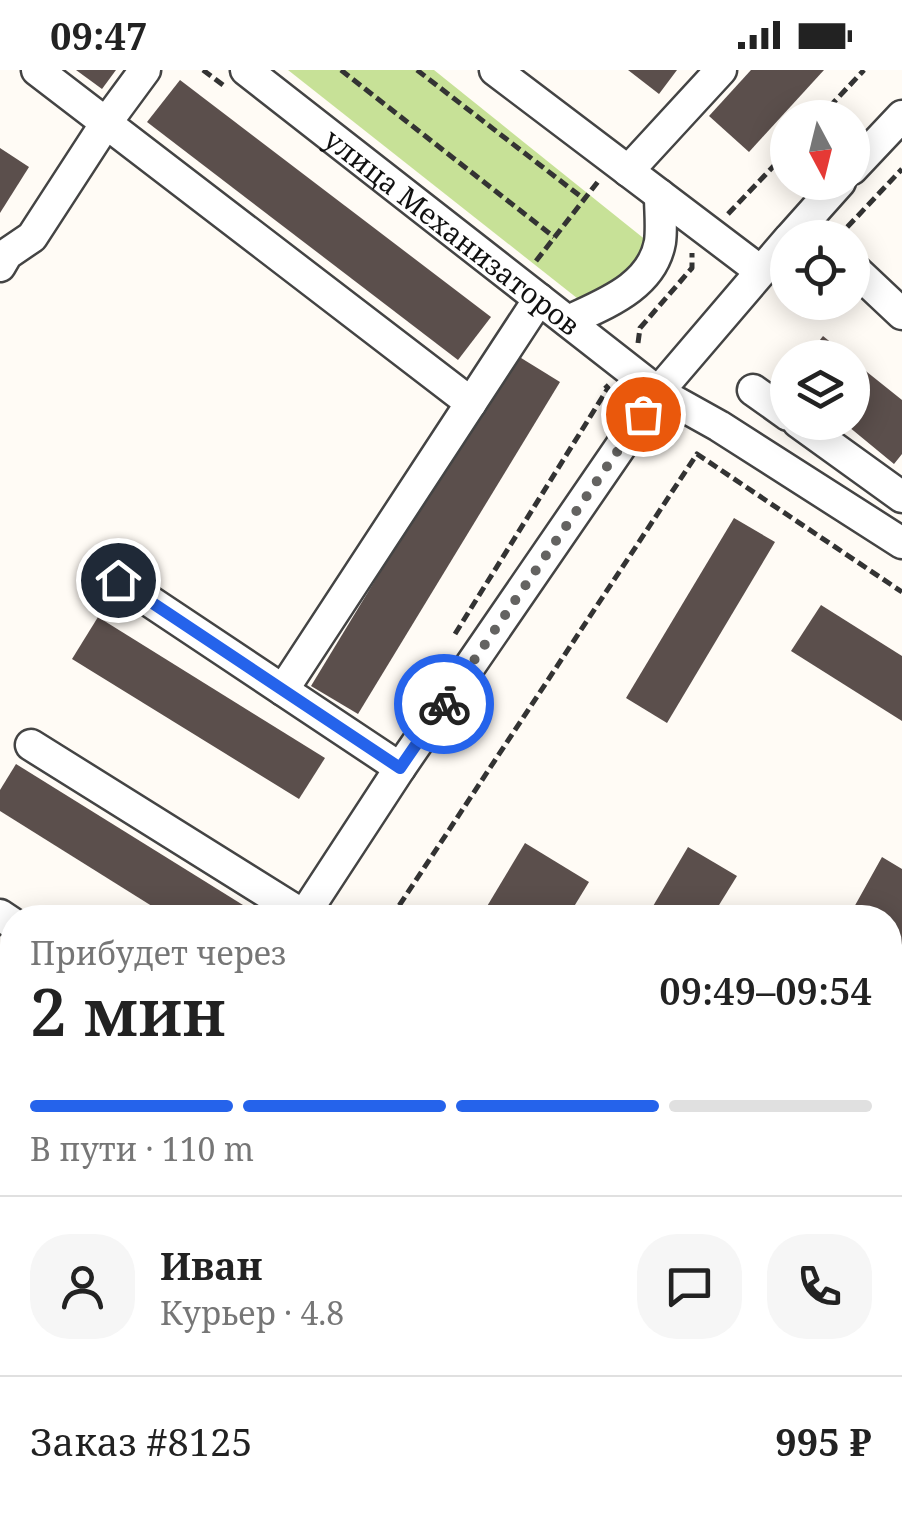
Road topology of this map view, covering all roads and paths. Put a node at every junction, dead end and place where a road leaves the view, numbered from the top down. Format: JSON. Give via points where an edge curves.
{"nodes":[{"id":1,"x":37,"y":70,"type":"edge"},
{"id":2,"x":145,"y":70,"type":"edge"},
{"id":3,"x":246,"y":70,"type":"edge"},
{"id":4,"x":341,"y":70,"type":"edge"},
{"id":5,"x":417,"y":70,"type":"edge"},
{"id":6,"x":495,"y":70,"type":"edge"},
{"id":7,"x":721,"y":70,"type":"edge"},
{"id":8,"x":864,"y":70,"type":"edge"},
{"id":9,"x":836,"y":100,"type":"edge"},
{"id":10,"x":902,"y":116,"type":"edge"},
{"id":11,"x":106,"y":123,"type":"junction"},
{"id":12,"x":870,"y":151,"type":"edge"},
{"id":13,"x":621,"y":166,"type":"junction"},
{"id":14,"x":902,"y":169,"type":"edge"},
{"id":15,"x":660,"y":195,"type":"junction"},
{"id":16,"x":584,"y":200,"type":"junction"},
{"id":17,"x":826,"y":200,"type":"edge"},
{"id":18,"x":811,"y":220,"type":"edge"},
{"id":19,"x":854,"y":220,"type":"edge"},
{"id":20,"x":554,"y":238,"type":"junction"},
{"id":21,"x":692,"y":246,"type":"dead end"},
{"id":22,"x":770,"y":260,"type":"edge"},
{"id":23,"x":0,"y":266,"type":"edge"},
{"id":24,"x":759,"y":270,"type":"junction"},
{"id":25,"x":870,"y":284,"type":"edge"},
{"id":26,"x":529,"y":291,"type":"junction"},
{"id":27,"x":902,"y":314,"type":"edge"},
{"id":28,"x":568,"y":321,"type":"junction"},
{"id":29,"x":638,"y":346,"type":"dead end"},
{"id":30,"x":753,"y":390,"type":"dead end"},
{"id":31,"x":658,"y":392,"type":"junction"},
{"id":32,"x":770,"y":402,"type":"edge"},
{"id":33,"x":471,"y":403,"type":"junction"},
{"id":34,"x":823,"y":440,"type":"edge"},
{"id":35,"x":902,"y":496,"type":"edge"},
{"id":36,"x":902,"y":543,"type":"edge"},
{"id":37,"x":118,"y":580,"type":"dead end"},
{"id":38,"x":902,"y":592,"type":"edge"},
{"id":39,"x":284,"y":690,"type":"junction"},
{"id":40,"x":31,"y":745,"type":"dead end"},
{"id":41,"x":400,"y":768,"type":"junction"},
{"id":42,"x":285,"y":905,"type":"edge"},
{"id":43,"x":309,"y":905,"type":"edge"},
{"id":44,"x":400,"y":905,"type":"edge"}],
"edges":[{"from":1,"to":11,"type":"street"},
{"from":2,"to":11,"type":"street"},
{"from":3,"to":26,"type":"street","name":"улица Механизаторов"},
{"from":4,"to":20,"type":"path"},
{"from":5,"to":16,"type":"path"},
{"from":6,"to":13,"type":"street"},
{"from":7,"to":13,"type":"street"},
{"from":8,"to":9,"type":"path"},
{"from":10,"to":12,"type":"street"},
{"from":11,"to":23,"type":"street","via":[[32,237]]},
{"from":11,"to":33,"type":"street"},
{"from":13,"to":15,"type":"street"},
{"from":13,"to":16,"type":"path"},
{"from":14,"to":19,"type":"path"},
{"from":15,"to":24,"type":"street"},
{"from":15,"to":28,"type":"street","via":[[660,243],[640,280]]},
{"from":16,"to":20,"type":"path"},
{"from":17,"to":18,"type":"street"},
{"from":20,"to":26,"type":"path"},
{"from":21,"to":29,"type":"path","via":[[692,268],[640,328]]},
{"from":22,"to":24,"type":"street"},
{"from":24,"to":31,"type":"street"},
{"from":25,"to":27,"type":"street"},
{"from":26,"to":28,"type":"street","name":"улица Механизаторов"},
{"from":26,"to":33,"type":"street"},
{"from":28,"to":31,"type":"street","name":"улица Механизаторов"},
{"from":30,"to":32,"type":"street"},
{"from":31,"to":36,"type":"street","name":"улица Механизаторов"},
{"from":31,"to":41,"type":"street"},
{"from":33,"to":39,"type":"street"},
{"from":34,"to":35,"type":"street"},
{"from":37,"to":39,"type":"street"},
{"from":38,"to":44,"type":"path","via":[[697,454]]},
{"from":39,"to":41,"type":"street"},
{"from":40,"to":42,"type":"street"},
{"from":41,"to":43,"type":"street"}]}
